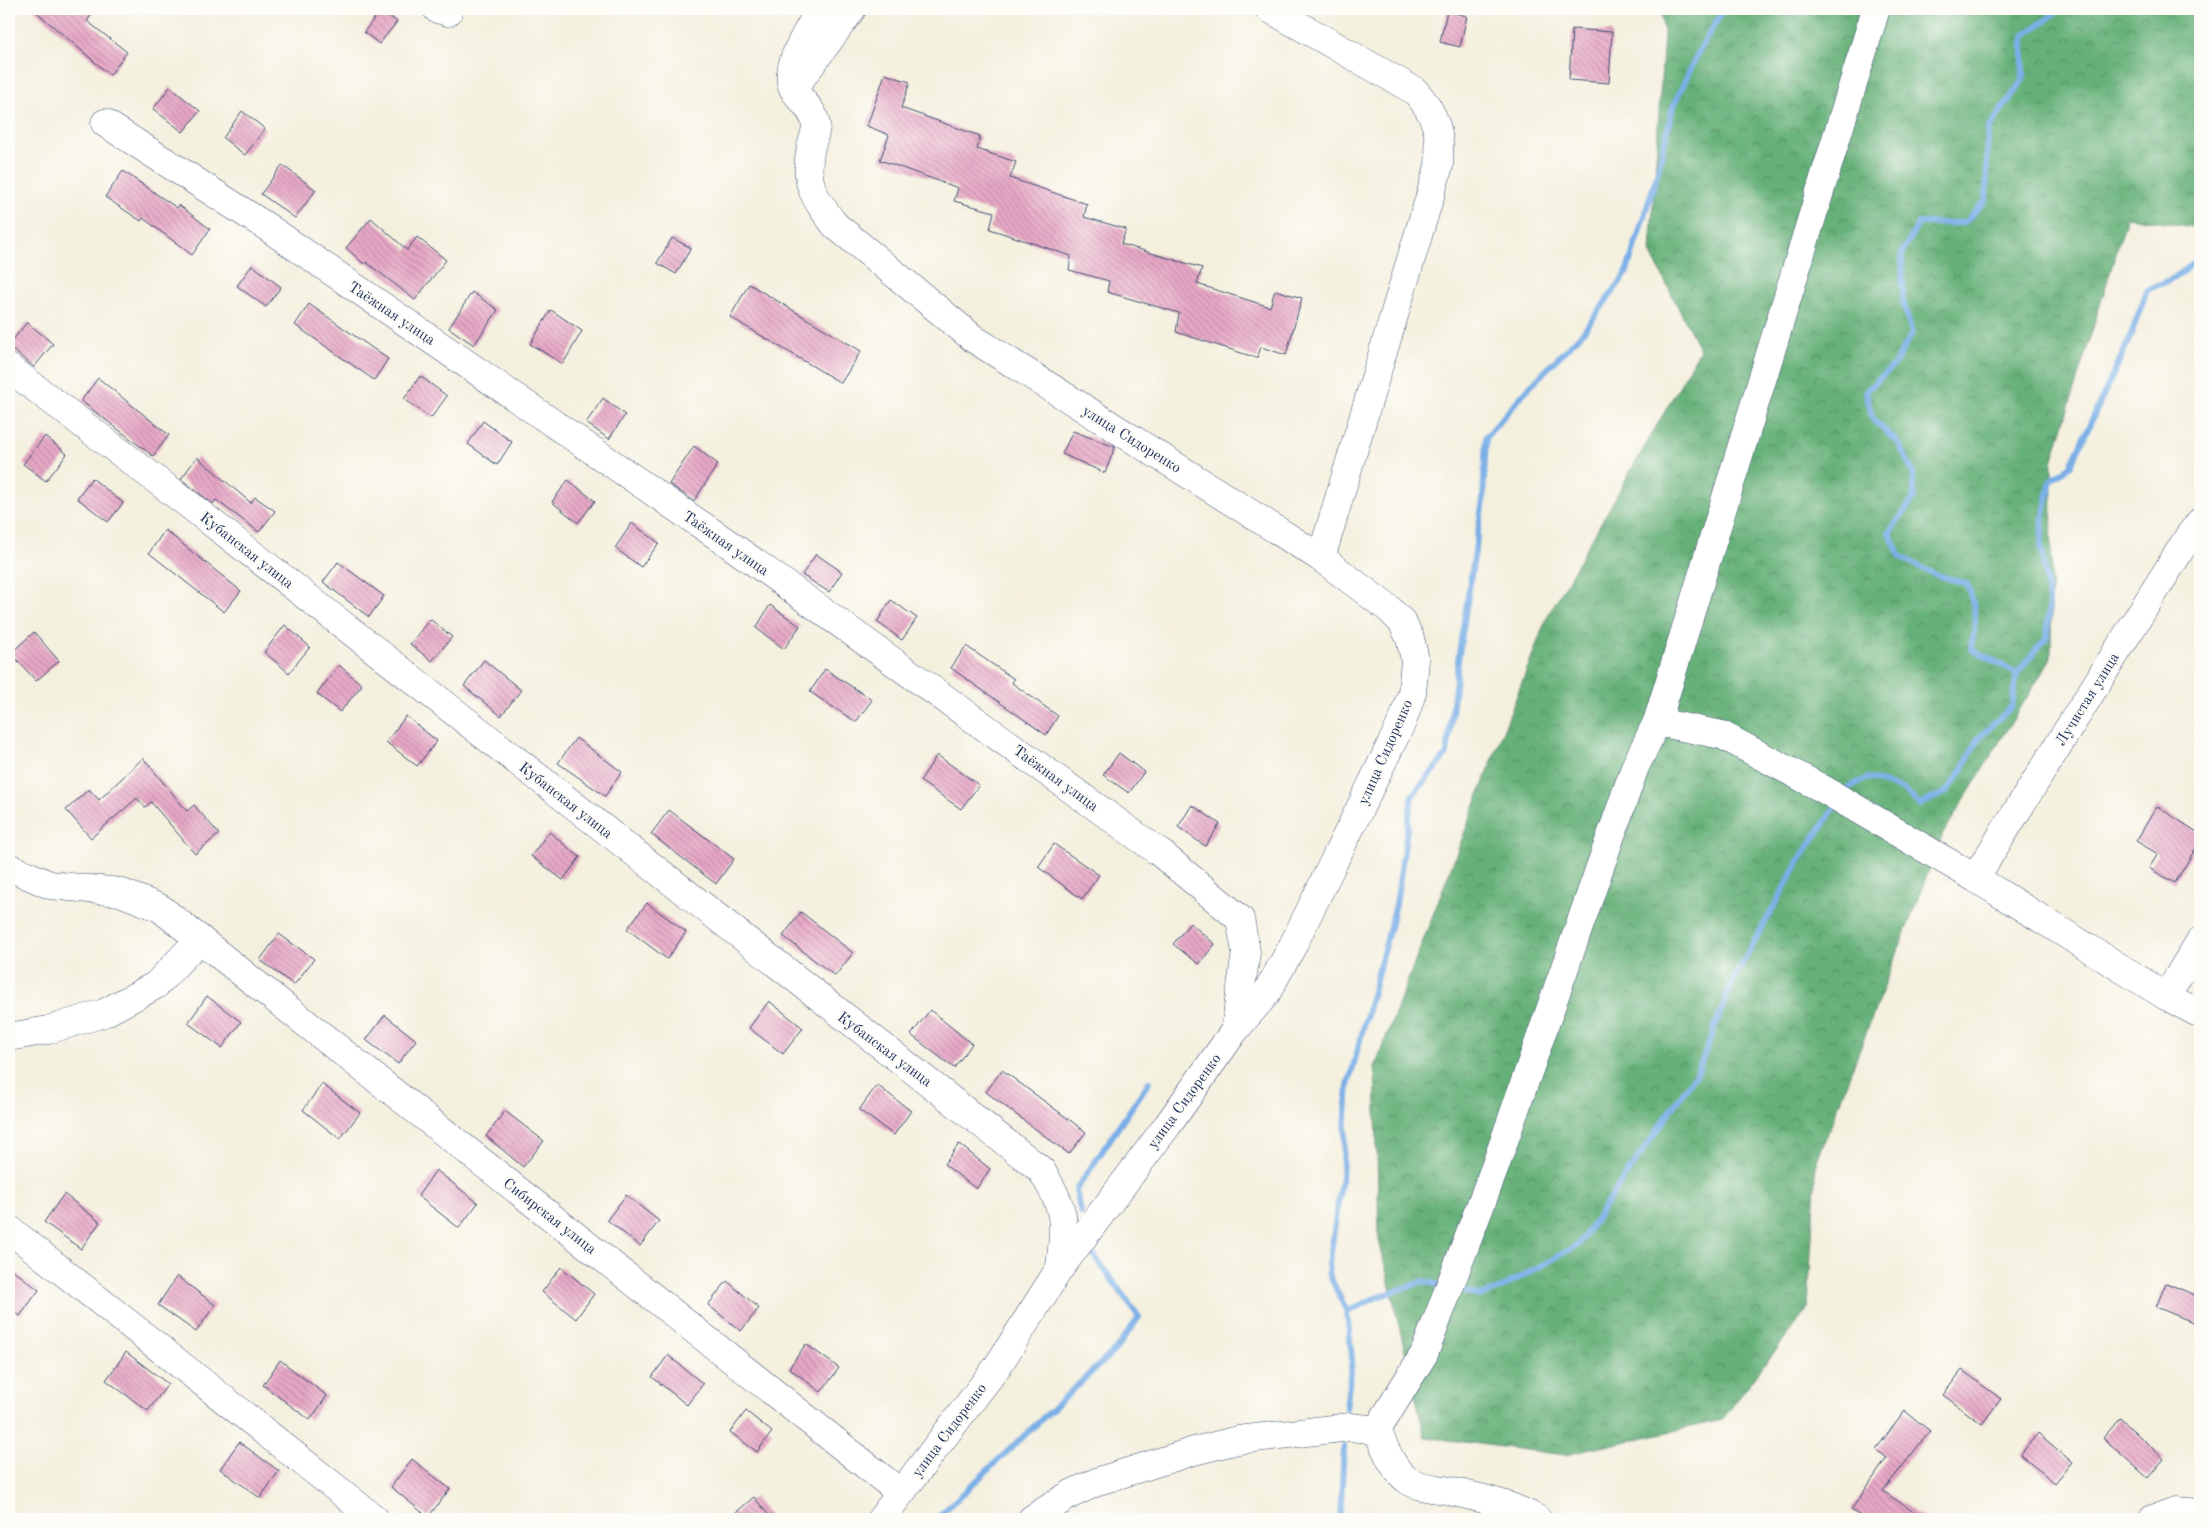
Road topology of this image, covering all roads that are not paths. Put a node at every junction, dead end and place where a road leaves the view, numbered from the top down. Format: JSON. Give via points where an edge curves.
{"nodes":[{"id":1,"x":820,"y":9,"type":"edge"},
{"id":2,"x":852,"y":9,"type":"edge"},
{"id":3,"x":1270,"y":9,"type":"edge"},
{"id":4,"x":1876,"y":9,"type":"edge"},
{"id":5,"x":794,"y":89,"type":"junction"},
{"id":6,"x":105,"y":123,"type":"dead end"},
{"id":7,"x":9,"y":368,"type":"edge"},
{"id":8,"x":2200,"y":522,"type":"edge"},
{"id":9,"x":1320,"y":558,"type":"junction"},
{"id":10,"x":1657,"y":722,"type":"junction"},
{"id":11,"x":9,"y":867,"type":"edge"},
{"id":12,"x":1975,"y":878,"type":"junction"},
{"id":13,"x":200,"y":939,"type":"junction"},
{"id":14,"x":2200,"y":941,"type":"edge"},
{"id":15,"x":2166,"y":996,"type":"junction"},
{"id":16,"x":2200,"y":1014,"type":"edge"},
{"id":17,"x":1235,"y":1030,"type":"junction"},
{"id":18,"x":9,"y":1036,"type":"edge"},
{"id":19,"x":9,"y":1229,"type":"edge"},
{"id":20,"x":1060,"y":1268,"type":"junction"},
{"id":21,"x":1377,"y":1430,"type":"junction"},
{"id":22,"x":901,"y":1493,"type":"junction"},
{"id":23,"x":2200,"y":1513,"type":"edge"},
{"id":24,"x":376,"y":1519,"type":"edge"},
{"id":25,"x":881,"y":1519,"type":"edge"},
{"id":26,"x":1032,"y":1519,"type":"edge"},
{"id":27,"x":1537,"y":1519,"type":"edge"},
{"id":28,"x":2153,"y":1519,"type":"edge"}],
"edges":[{"from":1,"to":5,"type":"street","via":[[791,66],[790,80]]},
{"from":2,"to":5,"type":"street"},
{"from":3,"to":9,"type":"street","via":[[1415,91],[1436,121],[1441,144],[1439,166]]},
{"from":4,"to":10,"type":"street"},
{"from":5,"to":9,"type":"street","name":"улица Сидоренко","via":[[810,108],[816,128],[809,161],[810,186],[835,225],[974,339]]},
{"from":6,"to":17,"type":"street","name":"Таёжная улица","via":[[267,227],[720,538],[1159,852],[1240,919],[1246,952]]},
{"from":7,"to":20,"type":"street","name":"Кубанская улица","via":[[1041,1170],[1057,1196],[1065,1226]]},
{"from":8,"to":12,"type":"street","name":"Лучистая улица"},
{"from":9,"to":17,"type":"street","name":"улица Сидоренко","via":[[1402,622],[1416,660],[1412,693],[1403,720],[1292,947],[1266,994]]},
{"from":10,"to":12,"type":"street","via":[[1722,735],[1861,810]]},
{"from":10,"to":21,"type":"street","via":[[1634,767],[1495,1167],[1424,1354]]},
{"from":11,"to":13,"type":"street","name":"Сибирская улица","via":[[50,886],[120,892],[160,908]]},
{"from":12,"to":15,"type":"street"},
{"from":13,"to":18,"type":"street","via":[[156,985],[104,1014],[48,1030]]},
{"from":13,"to":22,"type":"street","name":"Сибирская улица"},
{"from":14,"to":15,"type":"street"},
{"from":15,"to":16,"type":"street"},
{"from":17,"to":20,"type":"street","name":"улица Сидоренко"},
{"from":19,"to":24,"type":"street"},
{"from":20,"to":22,"type":"street","name":"улица Сидоренко","via":[[997,1367]]},
{"from":21,"to":26,"type":"street","via":[[1350,1427],[1238,1440],[1194,1451],[1099,1480]]},
{"from":21,"to":27,"type":"street","via":[[1389,1457],[1406,1479],[1423,1486],[1486,1499]]},
{"from":22,"to":25,"type":"street","name":"улица Сидоренко"},
{"from":23,"to":28,"type":"street","via":[[2176,1511]]}]}
